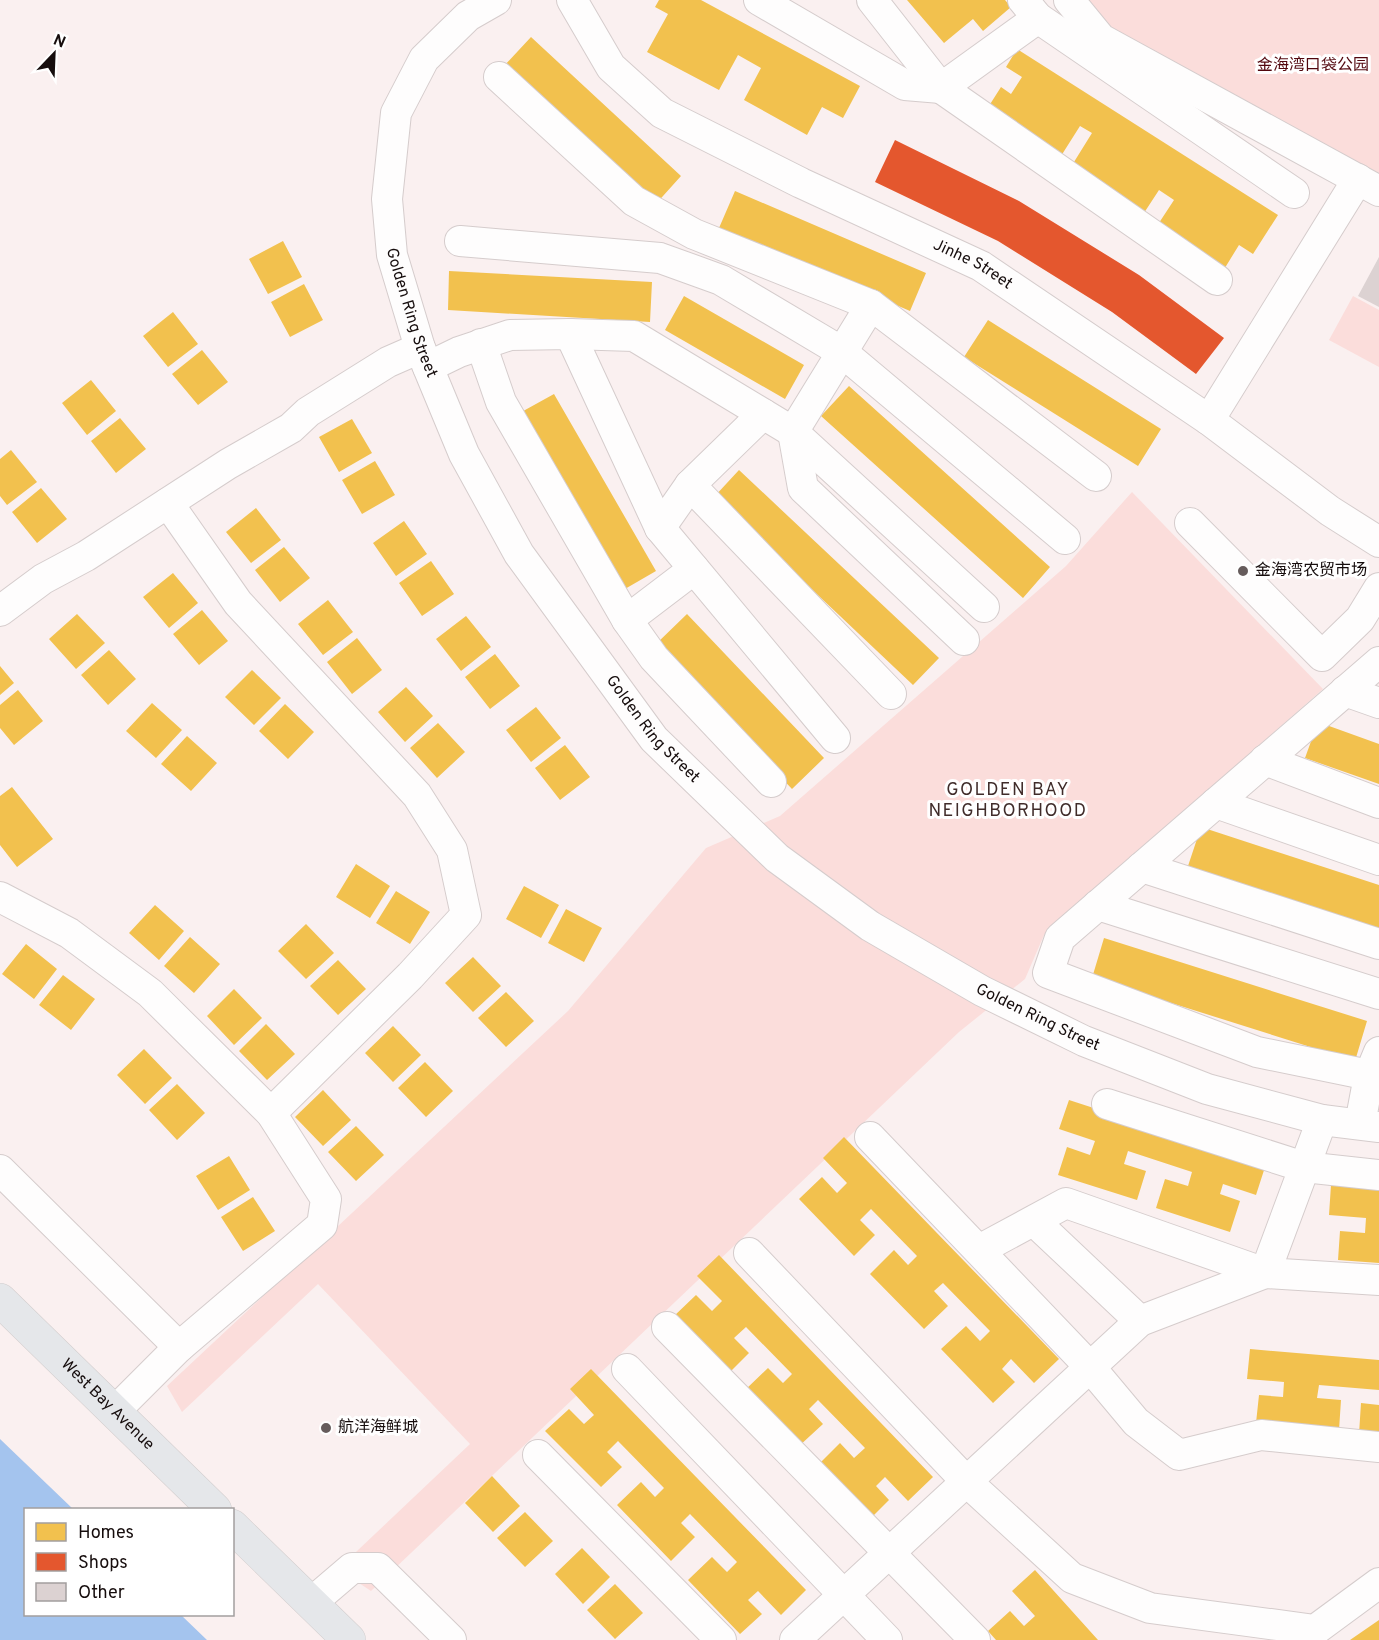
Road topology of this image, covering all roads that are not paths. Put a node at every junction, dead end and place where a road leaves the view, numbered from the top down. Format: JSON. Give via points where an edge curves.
{"nodes":[{"id":1,"x":496,"y":0,"type":"edge"},
{"id":2,"x":572,"y":0,"type":"edge"},
{"id":3,"x":759,"y":0,"type":"edge"},
{"id":4,"x":872,"y":0,"type":"edge"},
{"id":5,"x":1069,"y":0,"type":"edge"},
{"id":6,"x":1031,"y":9,"type":"edge"},
{"id":7,"x":499,"y":77,"type":"dead end"},
{"id":8,"x":941,"y":88,"type":"junction"},
{"id":9,"x":1368,"y":185,"type":"edge"},
{"id":10,"x":1294,"y":193,"type":"dead end"},
{"id":11,"x":460,"y":241,"type":"dead end"},
{"id":12,"x":1217,"y":280,"type":"dead end"},
{"id":13,"x":871,"y":305,"type":"junction"},
{"id":14,"x":570,"y":334,"type":"junction"},
{"id":15,"x":481,"y":344,"type":"junction"},
{"id":16,"x":842,"y":352,"type":"junction"},
{"id":17,"x":424,"y":358,"type":"junction"},
{"id":18,"x":763,"y":414,"type":"junction"},
{"id":19,"x":1209,"y":420,"type":"junction"},
{"id":20,"x":793,"y":432,"type":"junction"},
{"id":21,"x":1096,"y":476,"type":"dead end"},
{"id":22,"x":690,"y":485,"type":"junction"},
{"id":23,"x":168,"y":503,"type":"junction"},
{"id":24,"x":1190,"y":523,"type":"dead end"},
{"id":25,"x":660,"y":528,"type":"junction"},
{"id":26,"x":1065,"y":539,"type":"dead end"},
{"id":27,"x":1379,"y":542,"type":"edge"},
{"id":28,"x":694,"y":569,"type":"junction"},
{"id":29,"x":1379,"y":588,"type":"edge"},
{"id":30,"x":984,"y":606,"type":"dead end"},
{"id":31,"x":0,"y":611,"type":"edge"},
{"id":32,"x":627,"y":620,"type":"junction"},
{"id":33,"x":964,"y":640,"type":"dead end"},
{"id":34,"x":1379,"y":662,"type":"edge"},
{"id":35,"x":1345,"y":691,"type":"junction"},
{"id":36,"x":891,"y":694,"type":"dead end"},
{"id":37,"x":1379,"y":703,"type":"edge"},
{"id":38,"x":835,"y":738,"type":"dead end"},
{"id":39,"x":1265,"y":760,"type":"junction"},
{"id":40,"x":771,"y":782,"type":"dead end"},
{"id":41,"x":1379,"y":802,"type":"edge"},
{"id":42,"x":1216,"y":803,"type":"junction"},
{"id":43,"x":1379,"y":861,"type":"edge"},
{"id":44,"x":1142,"y":867,"type":"junction"},
{"id":45,"x":0,"y":897,"type":"edge"},
{"id":46,"x":1098,"y":905,"type":"junction"},
{"id":47,"x":1379,"y":944,"type":"edge"},
{"id":48,"x":1379,"y":994,"type":"edge"},
{"id":49,"x":1376,"y":1069,"type":"edge"},
{"id":50,"x":1107,"y":1104,"type":"dead end"},
{"id":51,"x":271,"y":1113,"type":"junction"},
{"id":52,"x":1322,"y":1120,"type":"junction"},
{"id":53,"x":1369,"y":1126,"type":"edge"},
{"id":54,"x":870,"y":1137,"type":"dead end"},
{"id":55,"x":1304,"y":1167,"type":"junction"},
{"id":56,"x":0,"y":1170,"type":"edge"},
{"id":57,"x":1379,"y":1175,"type":"edge"},
{"id":58,"x":1034,"y":1221,"type":"junction"},
{"id":59,"x":979,"y":1250,"type":"junction"},
{"id":60,"x":748,"y":1253,"type":"dead end"},
{"id":61,"x":1265,"y":1273,"type":"junction"},
{"id":62,"x":1379,"y":1280,"type":"edge"},
{"id":63,"x":0,"y":1300,"type":"edge"},
{"id":64,"x":1140,"y":1321,"type":"junction"},
{"id":65,"x":667,"y":1327,"type":"dead end"},
{"id":66,"x":179,"y":1347,"type":"junction"},
{"id":67,"x":1090,"y":1367,"type":"junction"},
{"id":68,"x":627,"y":1369,"type":"dead end"},
{"id":69,"x":114,"y":1412,"type":"junction"},
{"id":70,"x":1379,"y":1447,"type":"edge"},
{"id":71,"x":538,"y":1455,"type":"dead end"},
{"id":72,"x":966,"y":1481,"type":"junction"},
{"id":73,"x":214,"y":1508,"type":"edge"},
{"id":74,"x":234,"y":1528,"type":"edge"},
{"id":75,"x":889,"y":1553,"type":"junction"},
{"id":76,"x":1379,"y":1583,"type":"edge"},
{"id":77,"x":843,"y":1595,"type":"junction"},
{"id":78,"x":311,"y":1603,"type":"junction"},
{"id":79,"x":1317,"y":1635,"type":"edge"},
{"id":80,"x":349,"y":1640,"type":"edge"},
{"id":81,"x":451,"y":1640,"type":"edge"},
{"id":82,"x":721,"y":1640,"type":"edge"},
{"id":83,"x":795,"y":1640,"type":"edge"},
{"id":84,"x":887,"y":1640,"type":"edge"},
{"id":85,"x":975,"y":1640,"type":"edge"}],
"edges":[{"from":1,"to":17,"type":"street","name":"Golden Ring Street","via":[[468,16],[424,59],[396,113],[387,199],[392,255]]},
{"from":2,"to":19,"type":"street","name":"Jinhe Street","via":[[611,67],[662,113],[801,183],[981,266]]},
{"from":3,"to":8,"type":"street","via":[[905,85]]},
{"from":4,"to":8,"type":"street"},
{"from":5,"to":9,"type":"street","via":[[1101,39]]},
{"from":6,"to":8,"type":"street"},
{"from":6,"to":10,"type":"street"},
{"from":7,"to":13,"type":"street","via":[[634,201],[694,234]]},
{"from":8,"to":12,"type":"street"},
{"from":9,"to":19,"type":"street"},
{"from":11,"to":16,"type":"street","via":[[660,258],[721,280]]},
{"from":13,"to":16,"type":"street"},
{"from":13,"to":21,"type":"street"},
{"from":14,"to":15,"type":"street","via":[[510,335]]},
{"from":14,"to":18,"type":"street","via":[[633,336]]},
{"from":14,"to":25,"type":"street"},
{"from":15,"to":17,"type":"street"},
{"from":15,"to":32,"type":"street","via":[[501,402]]},
{"from":16,"to":20,"type":"street"},
{"from":16,"to":26,"type":"street"},
{"from":17,"to":23,"type":"street","via":[[388,362],[308,412],[291,428]]},
{"from":17,"to":52,"type":"street","name":"Golden Ring Street","via":[[464,454],[519,554],[654,739],[777,858],[870,926],[982,991],[1084,1041],[1208,1089]]},
{"from":18,"to":20,"type":"street"},
{"from":18,"to":22,"type":"street"},
{"from":19,"to":27,"type":"street","name":"Jinhe Street","via":[[1330,511]]},
{"from":20,"to":30,"type":"street"},
{"from":20,"to":33,"type":"street","via":[[803,488]]},
{"from":22,"to":25,"type":"street"},
{"from":22,"to":36,"type":"street"},
{"from":23,"to":31,"type":"street","via":[[43,579]]},
{"from":23,"to":51,"type":"street","via":[[238,603],[417,795],[452,850],[466,915]]},
{"from":24,"to":29,"type":"street","via":[[1322,656],[1360,619]]},
{"from":25,"to":28,"type":"street"},
{"from":28,"to":32,"type":"street"},
{"from":28,"to":38,"type":"street"},
{"from":32,"to":40,"type":"street","via":[[654,658]]},
{"from":34,"to":35,"type":"street"},
{"from":35,"to":37,"type":"street"},
{"from":35,"to":39,"type":"street"},
{"from":39,"to":41,"type":"street"},
{"from":39,"to":42,"type":"street"},
{"from":42,"to":43,"type":"street"},
{"from":42,"to":44,"type":"street"},
{"from":44,"to":46,"type":"street"},
{"from":44,"to":47,"type":"street"},
{"from":45,"to":51,"type":"street","via":[[69,933],[150,993]]},
{"from":46,"to":48,"type":"street"},
{"from":46,"to":49,"type":"street","via":[[1060,938],[1048,973],[1257,1052]]},
{"from":49,"to":53,"type":"street"},
{"from":50,"to":55,"type":"street"},
{"from":51,"to":66,"type":"street","via":[[326,1199],[322,1226]]},
{"from":52,"to":53,"type":"street","name":"Golden Ring Street"},
{"from":52,"to":55,"type":"street"},
{"from":54,"to":59,"type":"street"},
{"from":55,"to":57,"type":"street"},
{"from":55,"to":61,"type":"street"},
{"from":56,"to":66,"type":"street"},
{"from":58,"to":59,"type":"street"},
{"from":58,"to":61,"type":"street","via":[[1066,1203]]},
{"from":58,"to":64,"type":"street"},
{"from":59,"to":67,"type":"street"},
{"from":60,"to":72,"type":"street"},
{"from":61,"to":62,"type":"street"},
{"from":61,"to":64,"type":"street"},
{"from":63,"to":69,"type":"main road","name":"West Bay Avenue"},
{"from":64,"to":67,"type":"street"},
{"from":65,"to":75,"type":"street"},
{"from":66,"to":69,"type":"street"},
{"from":67,"to":70,"type":"street","via":[[1136,1422],[1179,1455],[1261,1435]]},
{"from":67,"to":72,"type":"street"},
{"from":68,"to":77,"type":"street"},
{"from":69,"to":73,"type":"main road","name":"West Bay Avenue"},
{"from":71,"to":82,"type":"street"},
{"from":72,"to":75,"type":"street"},
{"from":72,"to":79,"type":"street","via":[[1072,1578],[1150,1608]]},
{"from":74,"to":78,"type":"main road"},
{"from":75,"to":77,"type":"street"},
{"from":75,"to":85,"type":"street"},
{"from":76,"to":79,"type":"street"},
{"from":77,"to":83,"type":"street"},
{"from":77,"to":84,"type":"street"},
{"from":78,"to":80,"type":"main road"},
{"from":78,"to":81,"type":"street","via":[[351,1568],[378,1568]]}]}
